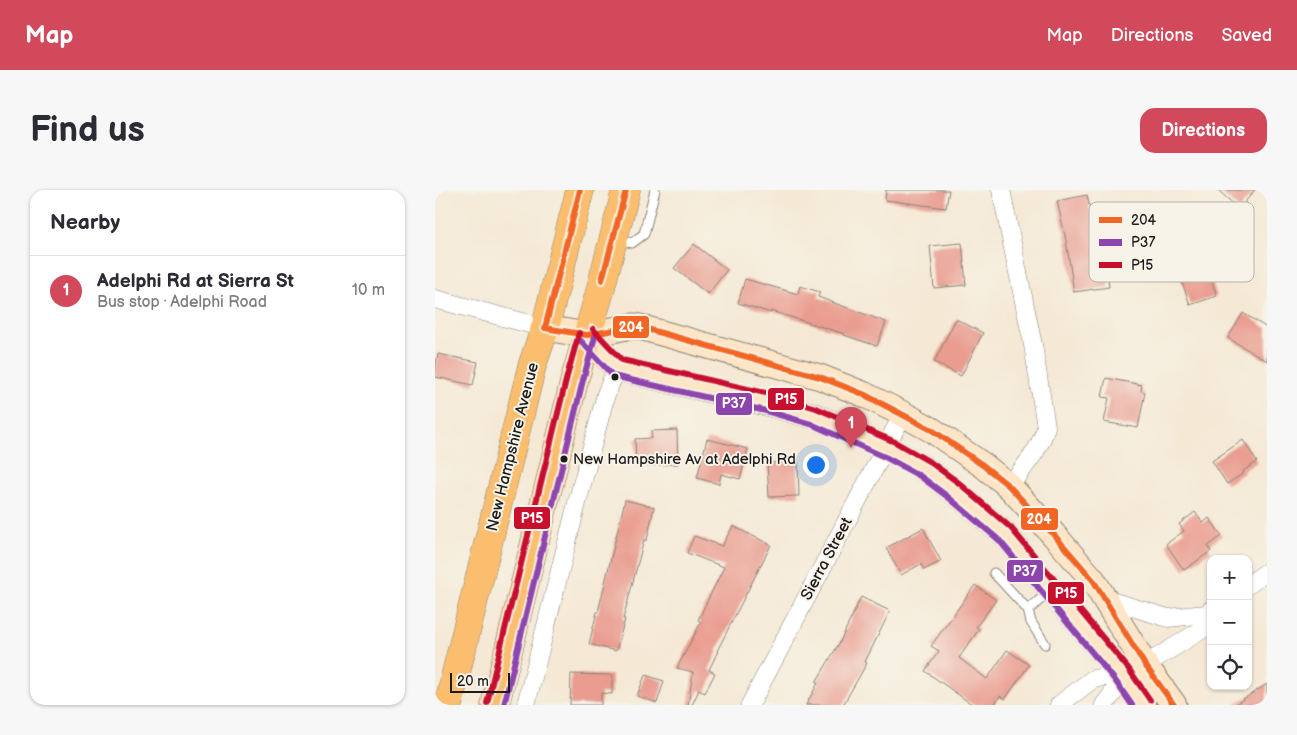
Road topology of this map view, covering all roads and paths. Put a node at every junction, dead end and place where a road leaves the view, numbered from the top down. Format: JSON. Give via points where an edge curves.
{"nodes":[{"id":1,"x":580,"y":190,"type":"edge"},
{"id":2,"x":626,"y":190,"type":"edge"},
{"id":3,"x":655,"y":190,"type":"edge"},
{"id":4,"x":1001,"y":190,"type":"edge"},
{"id":5,"x":613,"y":239,"type":"junction"},
{"id":6,"x":435,"y":299,"type":"edge"},
{"id":7,"x":545,"y":328,"type":"junction"},
{"id":8,"x":587,"y":335,"type":"junction"},
{"id":9,"x":617,"y":368,"type":"junction"},
{"id":10,"x":903,"y":414,"type":"junction"},
{"id":11,"x":885,"y":448,"type":"junction"},
{"id":12,"x":1009,"y":486,"type":"junction"},
{"id":13,"x":1267,"y":572,"type":"edge"},
{"id":14,"x":994,"y":573,"type":"dead end"},
{"id":15,"x":1252,"y":582,"type":"edge"},
{"id":16,"x":1052,"y":590,"type":"junction"},
{"id":17,"x":1105,"y":599,"type":"junction"},
{"id":18,"x":1028,"y":610,"type":"junction"},
{"id":19,"x":1207,"y":612,"type":"edge"},
{"id":20,"x":1207,"y":615,"type":"edge"},
{"id":21,"x":1045,"y":644,"type":"dead end"},
{"id":22,"x":1145,"y":665,"type":"junction"},
{"id":23,"x":1121,"y":674,"type":"junction"},
{"id":24,"x":448,"y":705,"type":"edge"},
{"id":25,"x":495,"y":705,"type":"edge"},
{"id":26,"x":526,"y":705,"type":"edge"},
{"id":27,"x":750,"y":705,"type":"edge"},
{"id":28,"x":1059,"y":705,"type":"edge"},
{"id":29,"x":1104,"y":705,"type":"edge"},
{"id":30,"x":1143,"y":705,"type":"edge"},
{"id":31,"x":1174,"y":705,"type":"edge"}],
"edges":[{"from":1,"to":7,"type":"main road","name":"New Hampshire Avenue"},
{"from":2,"to":5,"type":"main road"},
{"from":3,"to":5,"type":"lane","via":[[644,234],[632,243]]},
{"from":4,"to":12,"type":"street","via":[[1033,345],[1046,427],[1035,452]]},
{"from":5,"to":8,"type":"main road"},
{"from":6,"to":7,"type":"street"},
{"from":7,"to":8,"type":"main road"},
{"from":7,"to":24,"type":"main road","name":"New Hampshire Avenue","via":[[532,366]]},
{"from":8,"to":9,"type":"main road"},
{"from":8,"to":10,"type":"main road","via":[[636,326],[820,377]]},
{"from":8,"to":25,"type":"main road"},
{"from":9,"to":11,"type":"main road","via":[[768,402],[814,416]]},
{"from":9,"to":26,"type":"street","via":[[606,394]]},
{"from":10,"to":11,"type":"street","name":"Sierra Street"},
{"from":10,"to":12,"type":"main road","via":[[932,430]]},
{"from":11,"to":16,"type":"main road","via":[[925,469],[1005,534]]},
{"from":11,"to":27,"type":"street","name":"Sierra Street"},
{"from":12,"to":17,"type":"main road","via":[[1093,580]]},
{"from":13,"to":15,"type":"street"},
{"from":14,"to":18,"type":"lane"},
{"from":16,"to":18,"type":"lane"},
{"from":16,"to":23,"type":"main road"},
{"from":17,"to":19,"type":"street","via":[[1168,618]]},
{"from":17,"to":22,"type":"main road"},
{"from":18,"to":21,"type":"lane","via":[[1031,622]]},
{"from":20,"to":22,"type":"street","via":[[1203,629]]},
{"from":22,"to":23,"type":"street"},
{"from":22,"to":31,"type":"main road"},
{"from":23,"to":28,"type":"street","via":[[1093,679]]},
{"from":23,"to":29,"type":"street"},
{"from":23,"to":30,"type":"main road"}]}
